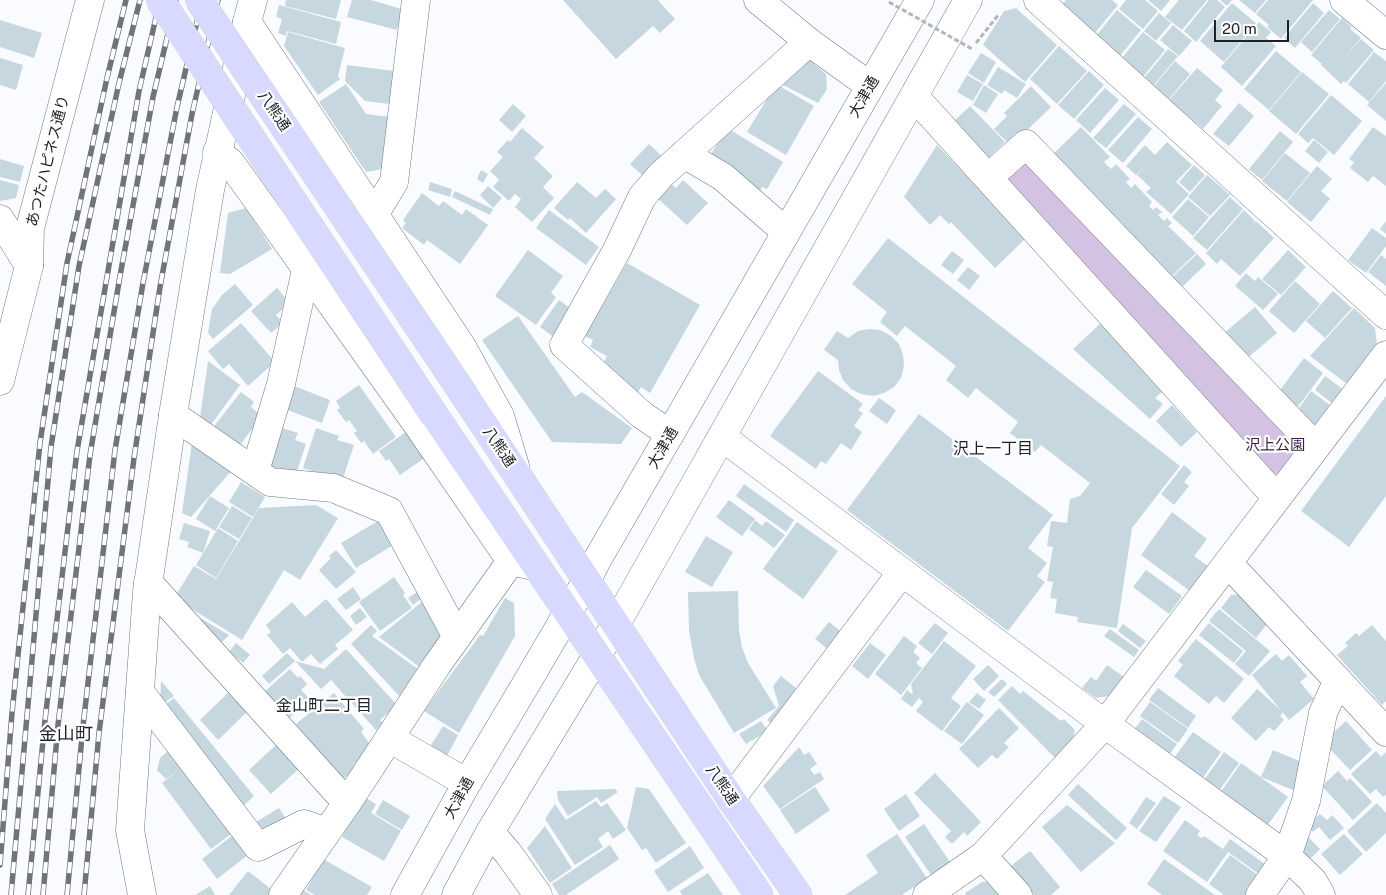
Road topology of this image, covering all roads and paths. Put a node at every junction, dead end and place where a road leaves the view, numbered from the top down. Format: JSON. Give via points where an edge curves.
{"nodes":[{"id":1,"x":90,"y":0,"type":"edge"},
{"id":2,"x":160,"y":0,"type":"edge"},
{"id":3,"x":199,"y":0,"type":"edge"},
{"id":4,"x":416,"y":0,"type":"edge"},
{"id":5,"x":758,"y":0,"type":"edge"},
{"id":6,"x":920,"y":0,"type":"edge"},
{"id":7,"x":968,"y":0,"type":"edge"},
{"id":8,"x":1038,"y":0,"type":"edge"},
{"id":9,"x":1344,"y":0,"type":"edge"},
{"id":10,"x":889,"y":2,"type":"dead end"},
{"id":11,"x":250,"y":11,"type":"edge"},
{"id":12,"x":999,"y":14,"type":"dead end"},
{"id":13,"x":1386,"y":35,"type":"edge"},
{"id":14,"x":809,"y":42,"type":"junction"},
{"id":15,"x":870,"y":86,"type":"junction"},
{"id":16,"x":914,"y":96,"type":"junction"},
{"id":17,"x":217,"y":152,"type":"junction"},
{"id":18,"x":684,"y":154,"type":"junction"},
{"id":19,"x":988,"y":178,"type":"junction"},
{"id":20,"x":374,"y":215,"type":"junction"},
{"id":21,"x":0,"y":219,"type":"edge"},
{"id":22,"x":786,"y":232,"type":"junction"},
{"id":23,"x":29,"y":266,"type":"junction"},
{"id":24,"x":306,"y":270,"type":"junction"},
{"id":25,"x":1386,"y":315,"type":"edge"},
{"id":26,"x":1386,"y":355,"type":"edge"},
{"id":27,"x":0,"y":380,"type":"edge"},
{"id":28,"x":173,"y":415,"type":"junction"},
{"id":29,"x":670,"y":434,"type":"junction"},
{"id":30,"x":722,"y":437,"type":"junction"},
{"id":31,"x":1316,"y":447,"type":"junction"},
{"id":32,"x":254,"y":471,"type":"junction"},
{"id":33,"x":517,"y":474,"type":"junction"},
{"id":34,"x":1277,"y":498,"type":"junction"},
{"id":35,"x":511,"y":561,"type":"junction"},
{"id":36,"x":1228,"y":563,"type":"junction"},
{"id":37,"x":538,"y":567,"type":"junction"},
{"id":38,"x":902,"y":572,"type":"junction"},
{"id":39,"x":587,"y":580,"type":"junction"},
{"id":40,"x":148,"y":582,"type":"junction"},
{"id":41,"x":568,"y":612,"type":"junction"},
{"id":42,"x":616,"y":624,"type":"junction"},
{"id":43,"x":458,"y":637,"type":"junction"},
{"id":44,"x":597,"y":656,"type":"junction"},
{"id":45,"x":1338,"y":680,"type":"junction"},
{"id":46,"x":140,"y":692,"type":"junction"},
{"id":47,"x":1105,"y":724,"type":"junction"},
{"id":48,"x":1386,"y":732,"type":"edge"},
{"id":49,"x":389,"y":738,"type":"junction"},
{"id":50,"x":467,"y":782,"type":"junction"},
{"id":51,"x":731,"y":799,"type":"junction"},
{"id":52,"x":347,"y":803,"type":"junction"},
{"id":53,"x":326,"y":832,"type":"junction"},
{"id":54,"x":490,"y":832,"type":"junction"},
{"id":55,"x":983,"y":856,"type":"junction"},
{"id":56,"x":1287,"y":856,"type":"junction"},
{"id":57,"x":142,"y":895,"type":"edge"},
{"id":58,"x":283,"y":895,"type":"edge"},
{"id":59,"x":405,"y":895,"type":"edge"},
{"id":60,"x":456,"y":895,"type":"edge"},
{"id":61,"x":538,"y":895,"type":"edge"},
{"id":62,"x":759,"y":895,"type":"edge"},
{"id":63,"x":798,"y":895,"type":"edge"},
{"id":64,"x":927,"y":895,"type":"edge"},
{"id":65,"x":1018,"y":895,"type":"edge"},
{"id":66,"x":1260,"y":895,"type":"edge"},
{"id":67,"x":1321,"y":895,"type":"edge"}],
"edges":[{"from":1,"to":23,"type":"street","name":"あつたハピネス通り","via":[[30,228]]},
{"from":2,"to":37,"type":"main road","name":"八熊通","bridge":true},
{"from":3,"to":33,"type":"main road","name":"八熊通","bridge":true},
{"from":4,"to":20,"type":"street","via":[[394,182]]},
{"from":5,"to":14,"type":"street"},
{"from":6,"to":15,"type":"street","name":"大津通"},
{"from":7,"to":16,"type":"street"},
{"from":8,"to":25,"type":"street"},
{"from":9,"to":13,"type":"street"},
{"from":10,"to":12,"type":"path","bridge":true,"via":[[972,48]]},
{"from":11,"to":17,"type":"street"},
{"from":11,"to":20,"type":"street"},
{"from":14,"to":15,"type":"street"},
{"from":14,"to":18,"type":"street"},
{"from":15,"to":22,"type":"street","name":"大津通"},
{"from":16,"to":19,"type":"street"},
{"from":16,"to":30,"type":"street"},
{"from":17,"to":24,"type":"street","via":[[230,162]]},
{"from":17,"to":28,"type":"street"},
{"from":18,"to":22,"type":"street","via":[[723,177]]},
{"from":18,"to":29,"type":"street","via":[[642,197],[617,250],[564,345],[642,415]]},
{"from":19,"to":31,"type":"street","via":[[1026,144]]},
{"from":19,"to":34,"type":"street"},
{"from":20,"to":33,"type":"street","via":[[462,348],[500,416]]},
{"from":21,"to":23,"type":"street"},
{"from":22,"to":29,"type":"street","name":"大津通"},
{"from":23,"to":27,"type":"street","name":"あつたハピネス通り"},
{"from":24,"to":32,"type":"street","via":[[281,384]]},
{"from":24,"to":35,"type":"street"},
{"from":26,"to":31,"type":"street"},
{"from":28,"to":32,"type":"street"},
{"from":28,"to":40,"type":"street"},
{"from":29,"to":39,"type":"street","name":"大津通"},
{"from":30,"to":38,"type":"street"},
{"from":30,"to":42,"type":"street"},
{"from":31,"to":34,"type":"street"},
{"from":32,"to":43,"type":"street","via":[[270,482],[334,488],[389,512]]},
{"from":33,"to":39,"type":"main road","name":"八熊通"},
{"from":34,"to":36,"type":"street"},
{"from":35,"to":37,"type":"street"},
{"from":35,"to":43,"type":"street"},
{"from":36,"to":45,"type":"street"},
{"from":36,"to":47,"type":"street"},
{"from":37,"to":41,"type":"main road","name":"八熊通"},
{"from":38,"to":47,"type":"street"},
{"from":38,"to":51,"type":"street"},
{"from":39,"to":41,"type":"street","name":"大津通"},
{"from":39,"to":42,"type":"main road","name":"八熊通"},
{"from":40,"to":46,"type":"street"},
{"from":40,"to":52,"type":"street"},
{"from":41,"to":44,"type":"main road","name":"八熊通"},
{"from":41,"to":50,"type":"street","name":"大津通"},
{"from":42,"to":44,"type":"street"},
{"from":42,"to":51,"type":"main road","name":"八熊通"},
{"from":43,"to":49,"type":"street"},
{"from":44,"to":54,"type":"street"},
{"from":44,"to":62,"type":"main road","name":"八熊通"},
{"from":45,"to":48,"type":"street"},
{"from":45,"to":56,"type":"street","via":[[1323,713],[1306,801]]},
{"from":46,"to":53,"type":"street","via":[[258,847],[304,824]]},
{"from":46,"to":57,"type":"street","via":[[130,830]]},
{"from":47,"to":55,"type":"street"},
{"from":47,"to":56,"type":"street"},
{"from":49,"to":50,"type":"street"},
{"from":49,"to":52,"type":"street"},
{"from":50,"to":59,"type":"street","name":"大津通"},
{"from":51,"to":63,"type":"main road","name":"八熊通"},
{"from":52,"to":53,"type":"street"},
{"from":53,"to":58,"type":"street"},
{"from":54,"to":60,"type":"street"},
{"from":54,"to":61,"type":"street"},
{"from":55,"to":64,"type":"street"},
{"from":55,"to":65,"type":"street"},
{"from":56,"to":66,"type":"street"},
{"from":56,"to":67,"type":"street","via":[[1313,881]]}]}
